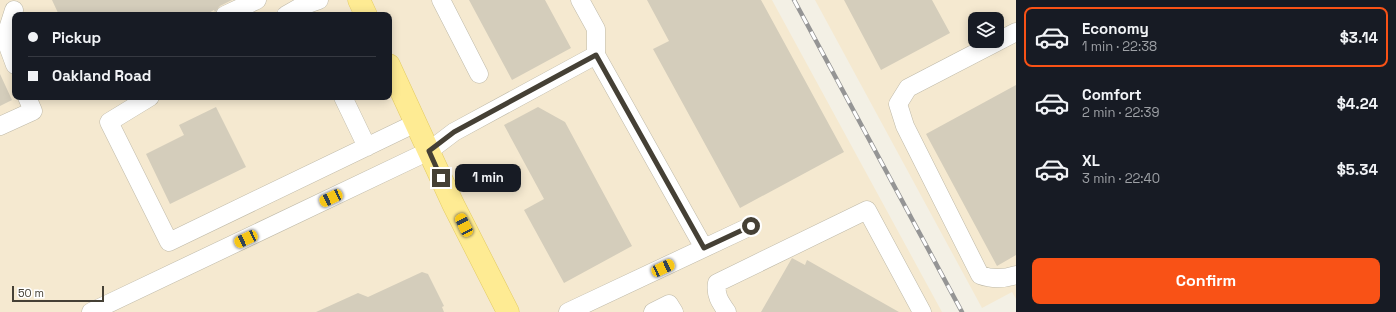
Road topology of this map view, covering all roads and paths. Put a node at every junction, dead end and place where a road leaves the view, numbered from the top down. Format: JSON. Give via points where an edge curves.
{"nodes":[{"id":1,"x":257,"y":0,"type":"edge"},
{"id":2,"x":318,"y":0,"type":"edge"},
{"id":3,"x":359,"y":0,"type":"edge"},
{"id":4,"x":441,"y":0,"type":"edge"},
{"id":5,"x":580,"y":0,"type":"edge"},
{"id":6,"x":13,"y":8,"type":"edge"},
{"id":7,"x":231,"y":12,"type":"edge"},
{"id":8,"x":291,"y":12,"type":"edge"},
{"id":9,"x":365,"y":12,"type":"edge"},
{"id":10,"x":1016,"y":32,"type":"edge"},
{"id":11,"x":596,"y":55,"type":"junction"},
{"id":12,"x":12,"y":56,"type":"edge"},
{"id":13,"x":392,"y":71,"type":"edge"},
{"id":14,"x":479,"y":74,"type":"dead end"},
{"id":15,"x":28,"y":100,"type":"edge"},
{"id":16,"x":145,"y":100,"type":"edge"},
{"id":17,"x":344,"y":100,"type":"edge"},
{"id":18,"x":416,"y":123,"type":"junction"},
{"id":19,"x":0,"y":126,"type":"edge"},
{"id":20,"x":367,"y":147,"type":"junction"},
{"id":21,"x":429,"y":151,"type":"junction"},
{"id":22,"x":751,"y":226,"type":"dead end"},
{"id":23,"x":704,"y":248,"type":"junction"},
{"id":24,"x":1016,"y":275,"type":"edge"},
{"id":25,"x":90,"y":312,"type":"edge"},
{"id":26,"x":508,"y":312,"type":"edge"},
{"id":27,"x":568,"y":312,"type":"edge"},
{"id":28,"x":653,"y":312,"type":"edge"},
{"id":29,"x":674,"y":312,"type":"edge"},
{"id":30,"x":727,"y":312,"type":"edge"},
{"id":31,"x":922,"y":312,"type":"edge"}],
"edges":[{"from":1,"to":7,"type":"lane"},
{"from":2,"to":8,"type":"lane"},
{"from":3,"to":9,"type":"main road"},
{"from":4,"to":14,"type":"lane"},
{"from":5,"to":11,"type":"lane","via":[[596,29]]},
{"from":6,"to":12,"type":"lane","via":[[5,38]]},
{"from":10,"to":24,"type":"lane","via":[[908,88],[898,104],[905,126],[980,275],[989,278]]},
{"from":11,"to":21,"type":"lane","via":[[454,132]]},
{"from":11,"to":23,"type":"lane"},
{"from":13,"to":18,"type":"main road"},
{"from":15,"to":19,"type":"lane","via":[[33,111]]},
{"from":16,"to":20,"type":"lane","via":[[108,122],[169,242]]},
{"from":17,"to":20,"type":"lane"},
{"from":18,"to":20,"type":"lane"},
{"from":18,"to":21,"type":"main road"},
{"from":21,"to":25,"type":"lane"},
{"from":21,"to":26,"type":"main road"},
{"from":22,"to":23,"type":"lane"},
{"from":23,"to":27,"type":"lane"},
{"from":28,"to":29,"type":"lane","via":[[669,304]]},
{"from":30,"to":31,"type":"lane","via":[[718,299],[717,283],[867,210]]}]}
